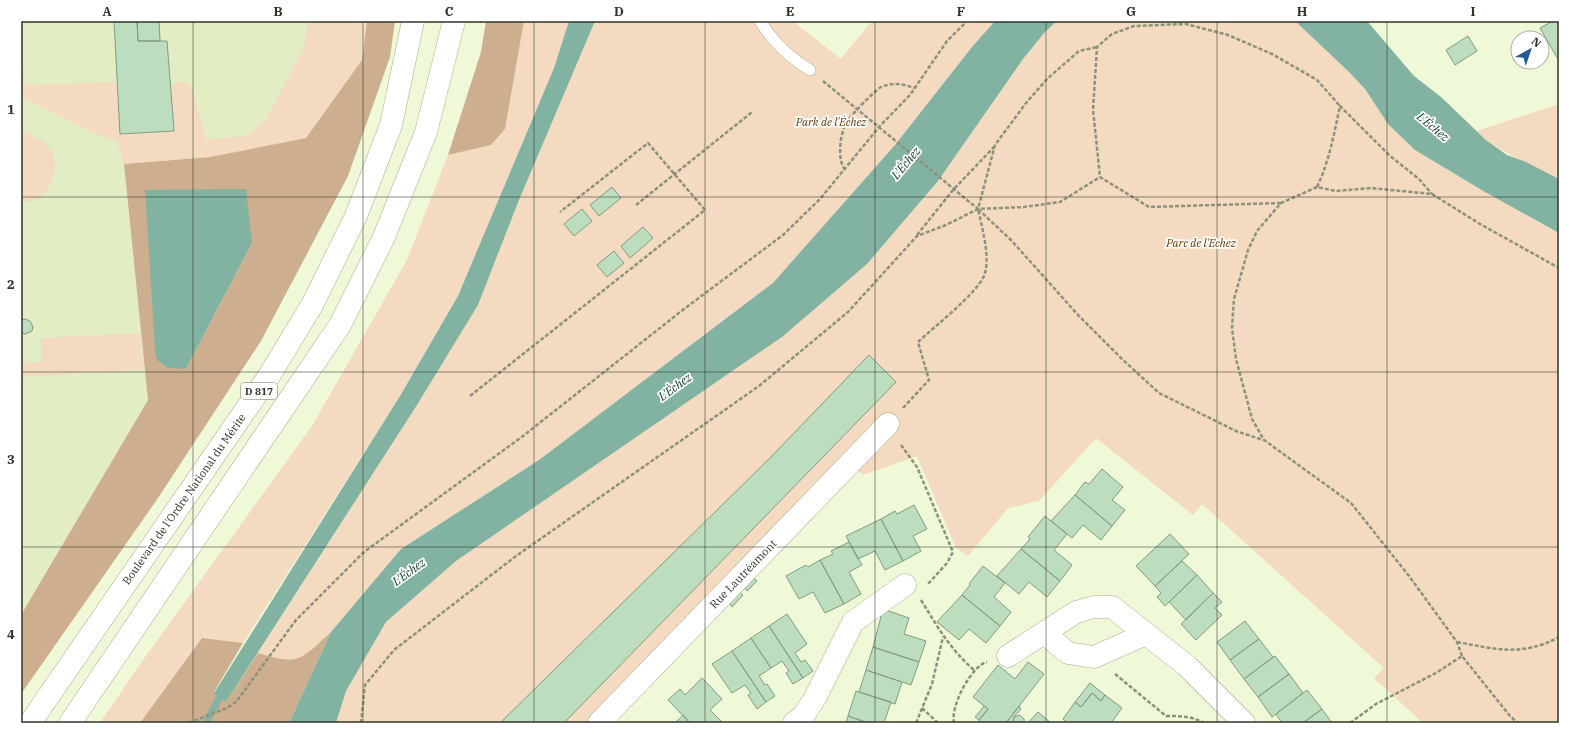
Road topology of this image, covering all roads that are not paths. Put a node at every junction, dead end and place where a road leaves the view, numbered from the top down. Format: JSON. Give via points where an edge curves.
{"nodes":[{"id":1,"x":413,"y":21,"type":"edge"},
{"id":2,"x":454,"y":21,"type":"edge"},
{"id":3,"x":760,"y":21,"type":"edge"},
{"id":4,"x":810,"y":70,"type":"road end"},
{"id":5,"x":888,"y":424,"type":"road end"},
{"id":6,"x":911,"y":589,"type":"road end"},
{"id":7,"x":1044,"y":633,"type":"junction"},
{"id":8,"x":1146,"y":634,"type":"junction"},
{"id":9,"x":1008,"y":656,"type":"road end"},
{"id":10,"x":30,"y":723,"type":"edge"},
{"id":11,"x":70,"y":723,"type":"edge"},
{"id":12,"x":599,"y":723,"type":"edge"},
{"id":13,"x":794,"y":723,"type":"edge"},
{"id":14,"x":1244,"y":723,"type":"edge"}],
"edges":[{"from":1,"to":10,"type":"main road","name":"Boulevard de l'Ordre National du Mérite","number":"D 817","via":[[391,125],[356,216],[312,305],[269,376]]},
{"from":2,"to":11,"type":"main road","number":"D 817","via":[[426,132],[384,237],[340,324]]},
{"from":3,"to":4,"type":"lane","via":[[770,37],[789,56]]},
{"from":5,"to":12,"type":"main road","name":"Rue Lautréamont"},
{"from":6,"to":13,"type":"main road","via":[[853,622],[815,698],[804,715]]},
{"from":7,"to":8,"type":"main road","via":[[1068,653],[1094,657]]},
{"from":7,"to":8,"type":"main road","via":[[1076,612],[1094,607],[1112,607]]},
{"from":7,"to":9,"type":"main road"},
{"from":8,"to":14,"type":"main road","via":[[1187,666]]}]}
